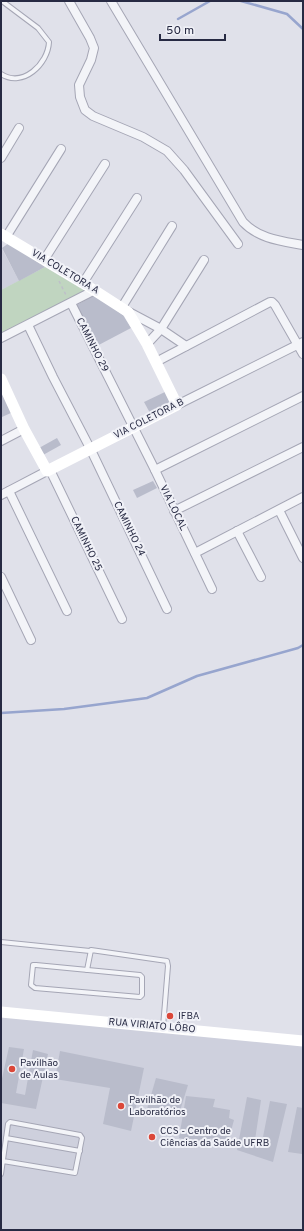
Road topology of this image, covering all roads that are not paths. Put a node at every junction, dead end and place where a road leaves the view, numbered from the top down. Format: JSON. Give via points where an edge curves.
{"nodes":[{"id":1,"x":2,"y":1,"type":"edge"},
{"id":2,"x":70,"y":1,"type":"edge"},
{"id":3,"x":111,"y":1,"type":"edge"},
{"id":4,"x":1,"y":74,"type":"edge"},
{"id":5,"x":20,"y":128,"type":"dead end"},
{"id":6,"x":61,"y":149,"type":"dead end"},
{"id":7,"x":1,"y":158,"type":"edge"},
{"id":8,"x":105,"y":164,"type":"dead end"},
{"id":9,"x":137,"y":198,"type":"dead end"},
{"id":10,"x":172,"y":226,"type":"dead end"},
{"id":11,"x":3,"y":235,"type":"edge"},
{"id":12,"x":238,"y":244,"type":"dead end"},
{"id":13,"x":303,"y":245,"type":"edge"},
{"id":14,"x":204,"y":260,"type":"dead end"},
{"id":15,"x":47,"y":261,"type":"junction"},
{"id":16,"x":83,"y":283,"type":"junction"},
{"id":17,"x":95,"y":290,"type":"junction"},
{"id":18,"x":71,"y":303,"type":"junction"},
{"id":19,"x":125,"y":310,"type":"junction"},
{"id":20,"x":28,"y":325,"type":"junction"},
{"id":21,"x":161,"y":329,"type":"junction"},
{"id":22,"x":1,"y":338,"type":"edge"},
{"id":23,"x":147,"y":344,"type":"junction"},
{"id":24,"x":300,"y":344,"type":"edge"},
{"id":25,"x":186,"y":346,"type":"junction"},
{"id":26,"x":303,"y":354,"type":"edge"},
{"id":27,"x":156,"y":362,"type":"junction"},
{"id":28,"x":2,"y":386,"type":"edge"},
{"id":29,"x":303,"y":396,"type":"edge"},
{"id":30,"x":177,"y":405,"type":"junction"},
{"id":31,"x":133,"y":427,"type":"junction"},
{"id":32,"x":24,"y":429,"type":"junction"},
{"id":33,"x":1,"y":441,"type":"edge"},
{"id":34,"x":303,"y":447,"type":"edge"},
{"id":35,"x":91,"y":450,"type":"junction"},
{"id":36,"x":49,"y":470,"type":"junction"},
{"id":37,"x":155,"y":470,"type":"junction"},
{"id":38,"x":5,"y":493,"type":"edge"},
{"id":39,"x":303,"y":497,"type":"edge"},
{"id":40,"x":279,"y":510,"type":"junction"},
{"id":41,"x":174,"y":511,"type":"junction"},
{"id":42,"x":237,"y":531,"type":"junction"},
{"id":43,"x":195,"y":553,"type":"junction"},
{"id":44,"x":303,"y":558,"type":"edge"},
{"id":45,"x":1,"y":577,"type":"edge"},
{"id":46,"x":261,"y":577,"type":"dead end"},
{"id":47,"x":212,"y":589,"type":"dead end"},
{"id":48,"x":167,"y":609,"type":"dead end"},
{"id":49,"x":68,"y":611,"type":"dead end"},
{"id":50,"x":122,"y":619,"type":"dead end"},
{"id":51,"x":31,"y":640,"type":"dead end"},
{"id":52,"x":1,"y":942,"type":"edge"},
{"id":53,"x":90,"y":951,"type":"junction"},
{"id":54,"x":87,"y":970,"type":"junction"},
{"id":55,"x":1,"y":1012,"type":"edge"},
{"id":56,"x":163,"y":1027,"type":"junction"},
{"id":57,"x":303,"y":1040,"type":"edge"},
{"id":58,"x":6,"y":1138,"type":"junction"},
{"id":59,"x":80,"y":1151,"type":"junction"},
{"id":60,"x":3,"y":1161,"type":"junction"},
{"id":61,"x":1,"y":1174,"type":"edge"}],
"edges":[{"from":1,"to":4,"type":"lane","via":[[38,28],[49,42],[49,48],[42,61],[28,75],[12,79]]},
{"from":2,"to":12,"type":"street","via":[[94,48],[79,85],[80,97],[86,110],[93,116],[138,135],[167,151]]},
{"from":3,"to":13,"type":"street","via":[[243,222],[265,237]]},
{"from":5,"to":7,"type":"street"},
{"from":6,"to":11,"type":"street"},
{"from":8,"to":15,"type":"street"},
{"from":9,"to":16,"type":"street"},
{"from":10,"to":19,"type":"street"},
{"from":11,"to":15,"type":"street","name":"VIA COLETORA A"},
{"from":14,"to":21,"type":"street"},
{"from":15,"to":16,"type":"street","name":"VIA COLETORA A"},
{"from":16,"to":17,"type":"street","name":"VIA COLETORA A"},
{"from":17,"to":18,"type":"street"},
{"from":17,"to":19,"type":"street","name":"VIA COLETORA A"},
{"from":18,"to":20,"type":"street"},
{"from":18,"to":31,"type":"street","name":"CAMINHO 29"},
{"from":19,"to":21,"type":"street","name":"VIA COLETORA A"},
{"from":19,"to":23,"type":"street","name":"VIA COLETORA A"},
{"from":20,"to":22,"type":"street"},
{"from":20,"to":35,"type":"street","name":"CAMINHO 24"},
{"from":21,"to":23,"type":"street"},
{"from":21,"to":25,"type":"street","name":"VIA COLETORA A"},
{"from":23,"to":27,"type":"street","name":"VIA COLETORA A"},
{"from":24,"to":25,"type":"street","via":[[272,302]]},
{"from":24,"to":26,"type":"street"},
{"from":24,"to":30,"type":"street","name":"VIA COLETORA B"},
{"from":25,"to":27,"type":"street"},
{"from":27,"to":30,"type":"street","name":"VIA COLETORA A"},
{"from":28,"to":32,"type":"street"},
{"from":29,"to":37,"type":"street"},
{"from":30,"to":31,"type":"street","name":"VIA COLETORA B"},
{"from":31,"to":35,"type":"street","name":"VIA COLETORA B"},
{"from":31,"to":37,"type":"street","name":"VIA LOCAL"},
{"from":32,"to":33,"type":"street"},
{"from":32,"to":36,"type":"street"},
{"from":34,"to":41,"type":"street"},
{"from":35,"to":36,"type":"street","name":"VIA COLETORA B"},
{"from":35,"to":48,"type":"street","name":"CAMINHO 24"},
{"from":36,"to":38,"type":"street","name":"VIA COLETORA B"},
{"from":36,"to":50,"type":"street","name":"CAMINHO 25"},
{"from":37,"to":41,"type":"street","name":"VIA LOCAL"},
{"from":38,"to":49,"type":"street"},
{"from":39,"to":40,"type":"street"},
{"from":40,"to":42,"type":"street"},
{"from":40,"to":44,"type":"street"},
{"from":41,"to":43,"type":"street","name":"VIA LOCAL"},
{"from":42,"to":43,"type":"street"},
{"from":42,"to":46,"type":"street"},
{"from":43,"to":47,"type":"street","name":"VIA LOCAL"},
{"from":45,"to":51,"type":"street"},
{"from":52,"to":53,"type":"lane"},
{"from":53,"to":54,"type":"lane"},
{"from":53,"to":56,"type":"lane","via":[[167,962]]},
{"from":54,"to":54,"type":"lane","via":[[141,976],[141,996],[32,986],[34,965]]},
{"from":55,"to":56,"type":"street","name":"RUA VIRIATO LÔBO"},
{"from":56,"to":57,"type":"street","name":"RUA VIRIATO LÔBO"},
{"from":58,"to":59,"type":"lane"},
{"from":58,"to":59,"type":"lane","via":[[8,1124],[11,1122],[80,1135]]},
{"from":58,"to":60,"type":"lane"},
{"from":59,"to":60,"type":"lane","via":[[75,1173]]},
{"from":60,"to":61,"type":"lane"}]}
